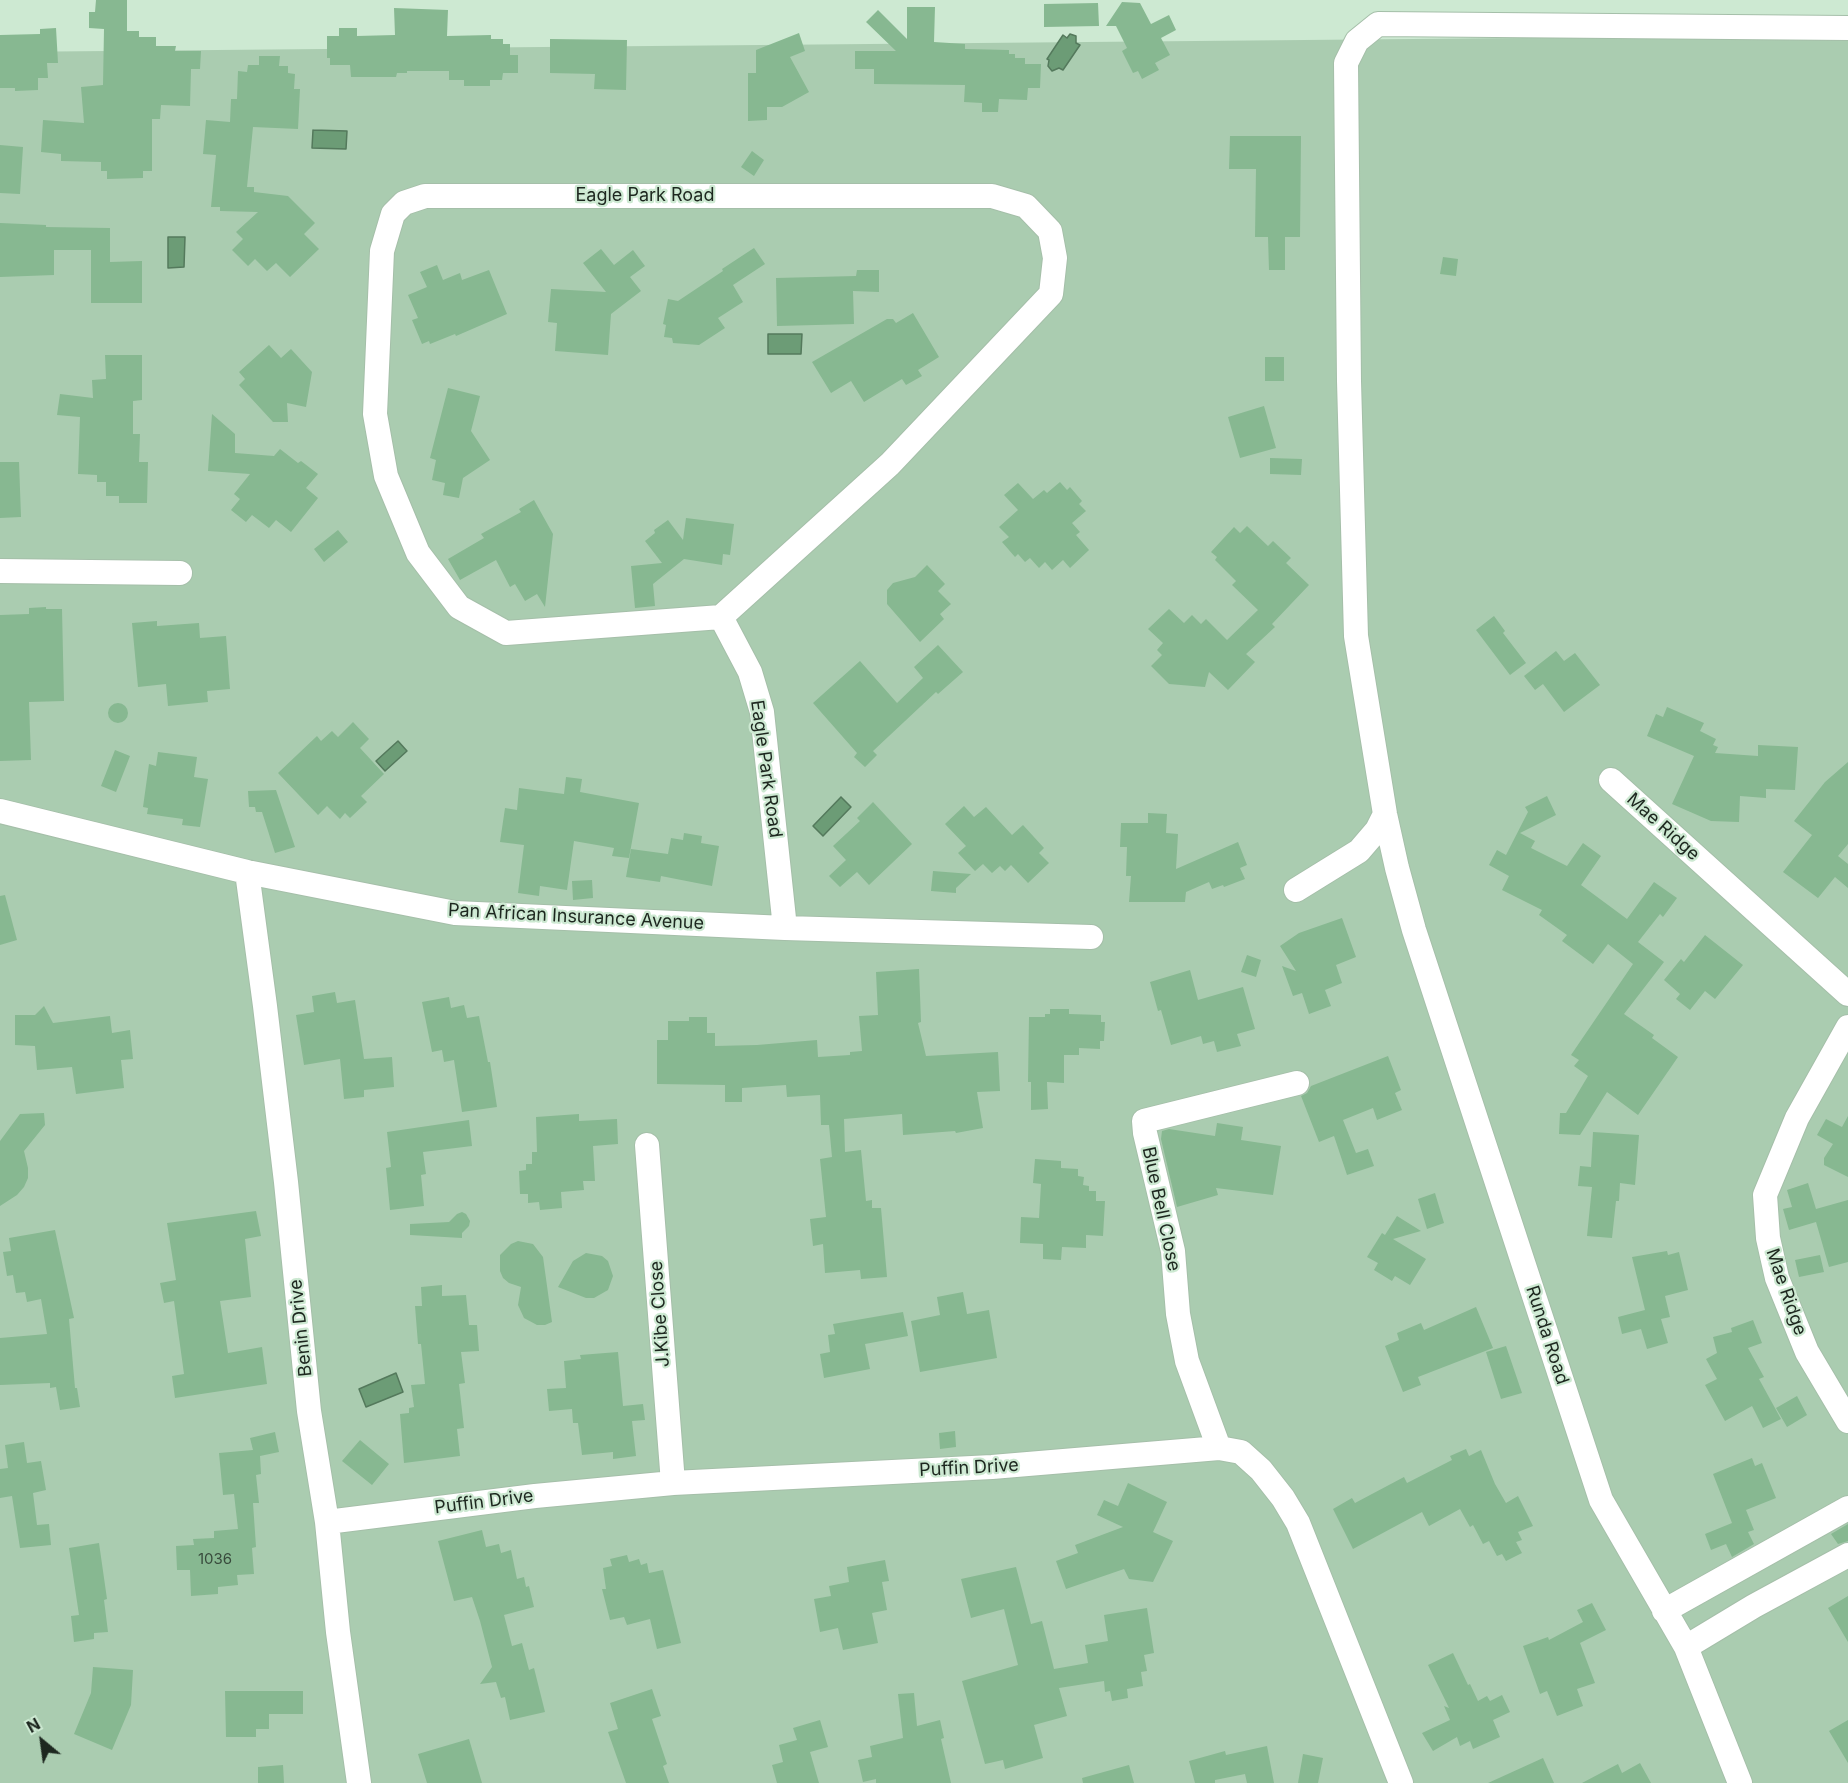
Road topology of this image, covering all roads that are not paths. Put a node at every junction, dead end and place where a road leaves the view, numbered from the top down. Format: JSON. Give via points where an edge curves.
{"nodes":[{"id":1,"x":1848,"y":28,"type":"edge"},
{"id":2,"x":0,"y":571,"type":"edge"},
{"id":3,"x":180,"y":573,"type":"dead end"},
{"id":4,"x":721,"y":617,"type":"junction"},
{"id":5,"x":1611,"y":780,"type":"dead end"},
{"id":6,"x":0,"y":811,"type":"edge"},
{"id":7,"x":1385,"y":814,"type":"junction"},
{"id":8,"x":247,"y":872,"type":"junction"},
{"id":9,"x":1296,"y":890,"type":"dead end"},
{"id":10,"x":785,"y":928,"type":"junction"},
{"id":11,"x":1091,"y":936,"type":"dead end"},
{"id":12,"x":1848,"y":994,"type":"edge"},
{"id":13,"x":1848,"y":1027,"type":"edge"},
{"id":14,"x":1297,"y":1083,"type":"dead end"},
{"id":15,"x":646,"y":1145,"type":"dead end"},
{"id":16,"x":1848,"y":1421,"type":"edge"},
{"id":17,"x":1219,"y":1448,"type":"junction"},
{"id":18,"x":673,"y":1483,"type":"junction"},
{"id":19,"x":1848,"y":1508,"type":"edge"},
{"id":20,"x":327,"y":1522,"type":"junction"},
{"id":21,"x":1848,"y":1556,"type":"edge"},
{"id":22,"x":1664,"y":1611,"type":"junction"},
{"id":23,"x":1686,"y":1647,"type":"junction"},
{"id":24,"x":359,"y":1783,"type":"edge"},
{"id":25,"x":1401,"y":1783,"type":"edge"},
{"id":26,"x":1740,"y":1783,"type":"edge"}],
"edges":[{"from":1,"to":7,"type":"street","name":"Runda Road","via":[[1378,24],[1357,41],[1346,63],[1356,636]]},
{"from":2,"to":3,"type":"street"},
{"from":4,"to":4,"type":"street","name":"Eagle Park Road","via":[[506,633],[459,608],[417,553],[386,476],[375,414],[382,250],[393,214],[404,203],[425,196],[992,195],[1026,206],[1050,231],[1055,258],[1051,294],[890,464]]},
{"from":4,"to":10,"type":"street","name":"Eagle Park Road","via":[[750,672],[762,712]]},
{"from":5,"to":12,"type":"street","name":"Mae Ridge"},
{"from":6,"to":8,"type":"street","name":"Pan African Insurance Avenue"},
{"from":7,"to":9,"type":"street","via":[[1359,851]]},
{"from":7,"to":22,"type":"street","name":"Runda Road","via":[[1414,930],[1601,1500]]},
{"from":8,"to":10,"type":"street","name":"Pan African Insurance Avenue","via":[[455,912]]},
{"from":8,"to":20,"type":"street","name":"Benin Drive","via":[[286,1182],[309,1411]]},
{"from":10,"to":11,"type":"street","name":"Pan African Insurance Avenue"},
{"from":13,"to":16,"type":"street","name":"Mae Ridge","via":[[1797,1118],[1765,1196],[1768,1238],[1777,1278],[1806,1352]]},
{"from":14,"to":17,"type":"street","name":"Blue Bell Close","via":[[1144,1121],[1173,1251],[1178,1314],[1187,1360]]},
{"from":15,"to":18,"type":"street","name":"J.Kibe Close"},
{"from":17,"to":18,"type":"street","name":"Puffin Drive","via":[[992,1467]]},
{"from":17,"to":25,"type":"street","name":"Puffin Drive","via":[[1241,1452],[1261,1470],[1298,1523]]},
{"from":18,"to":20,"type":"street","name":"Puffin Drive"},
{"from":19,"to":22,"type":"street"},
{"from":20,"to":24,"type":"street","name":"Benin Drive"},
{"from":21,"to":23,"type":"street"},
{"from":22,"to":23,"type":"street","name":"Runda Road"},
{"from":23,"to":26,"type":"street","name":"Runda Road"}]}
